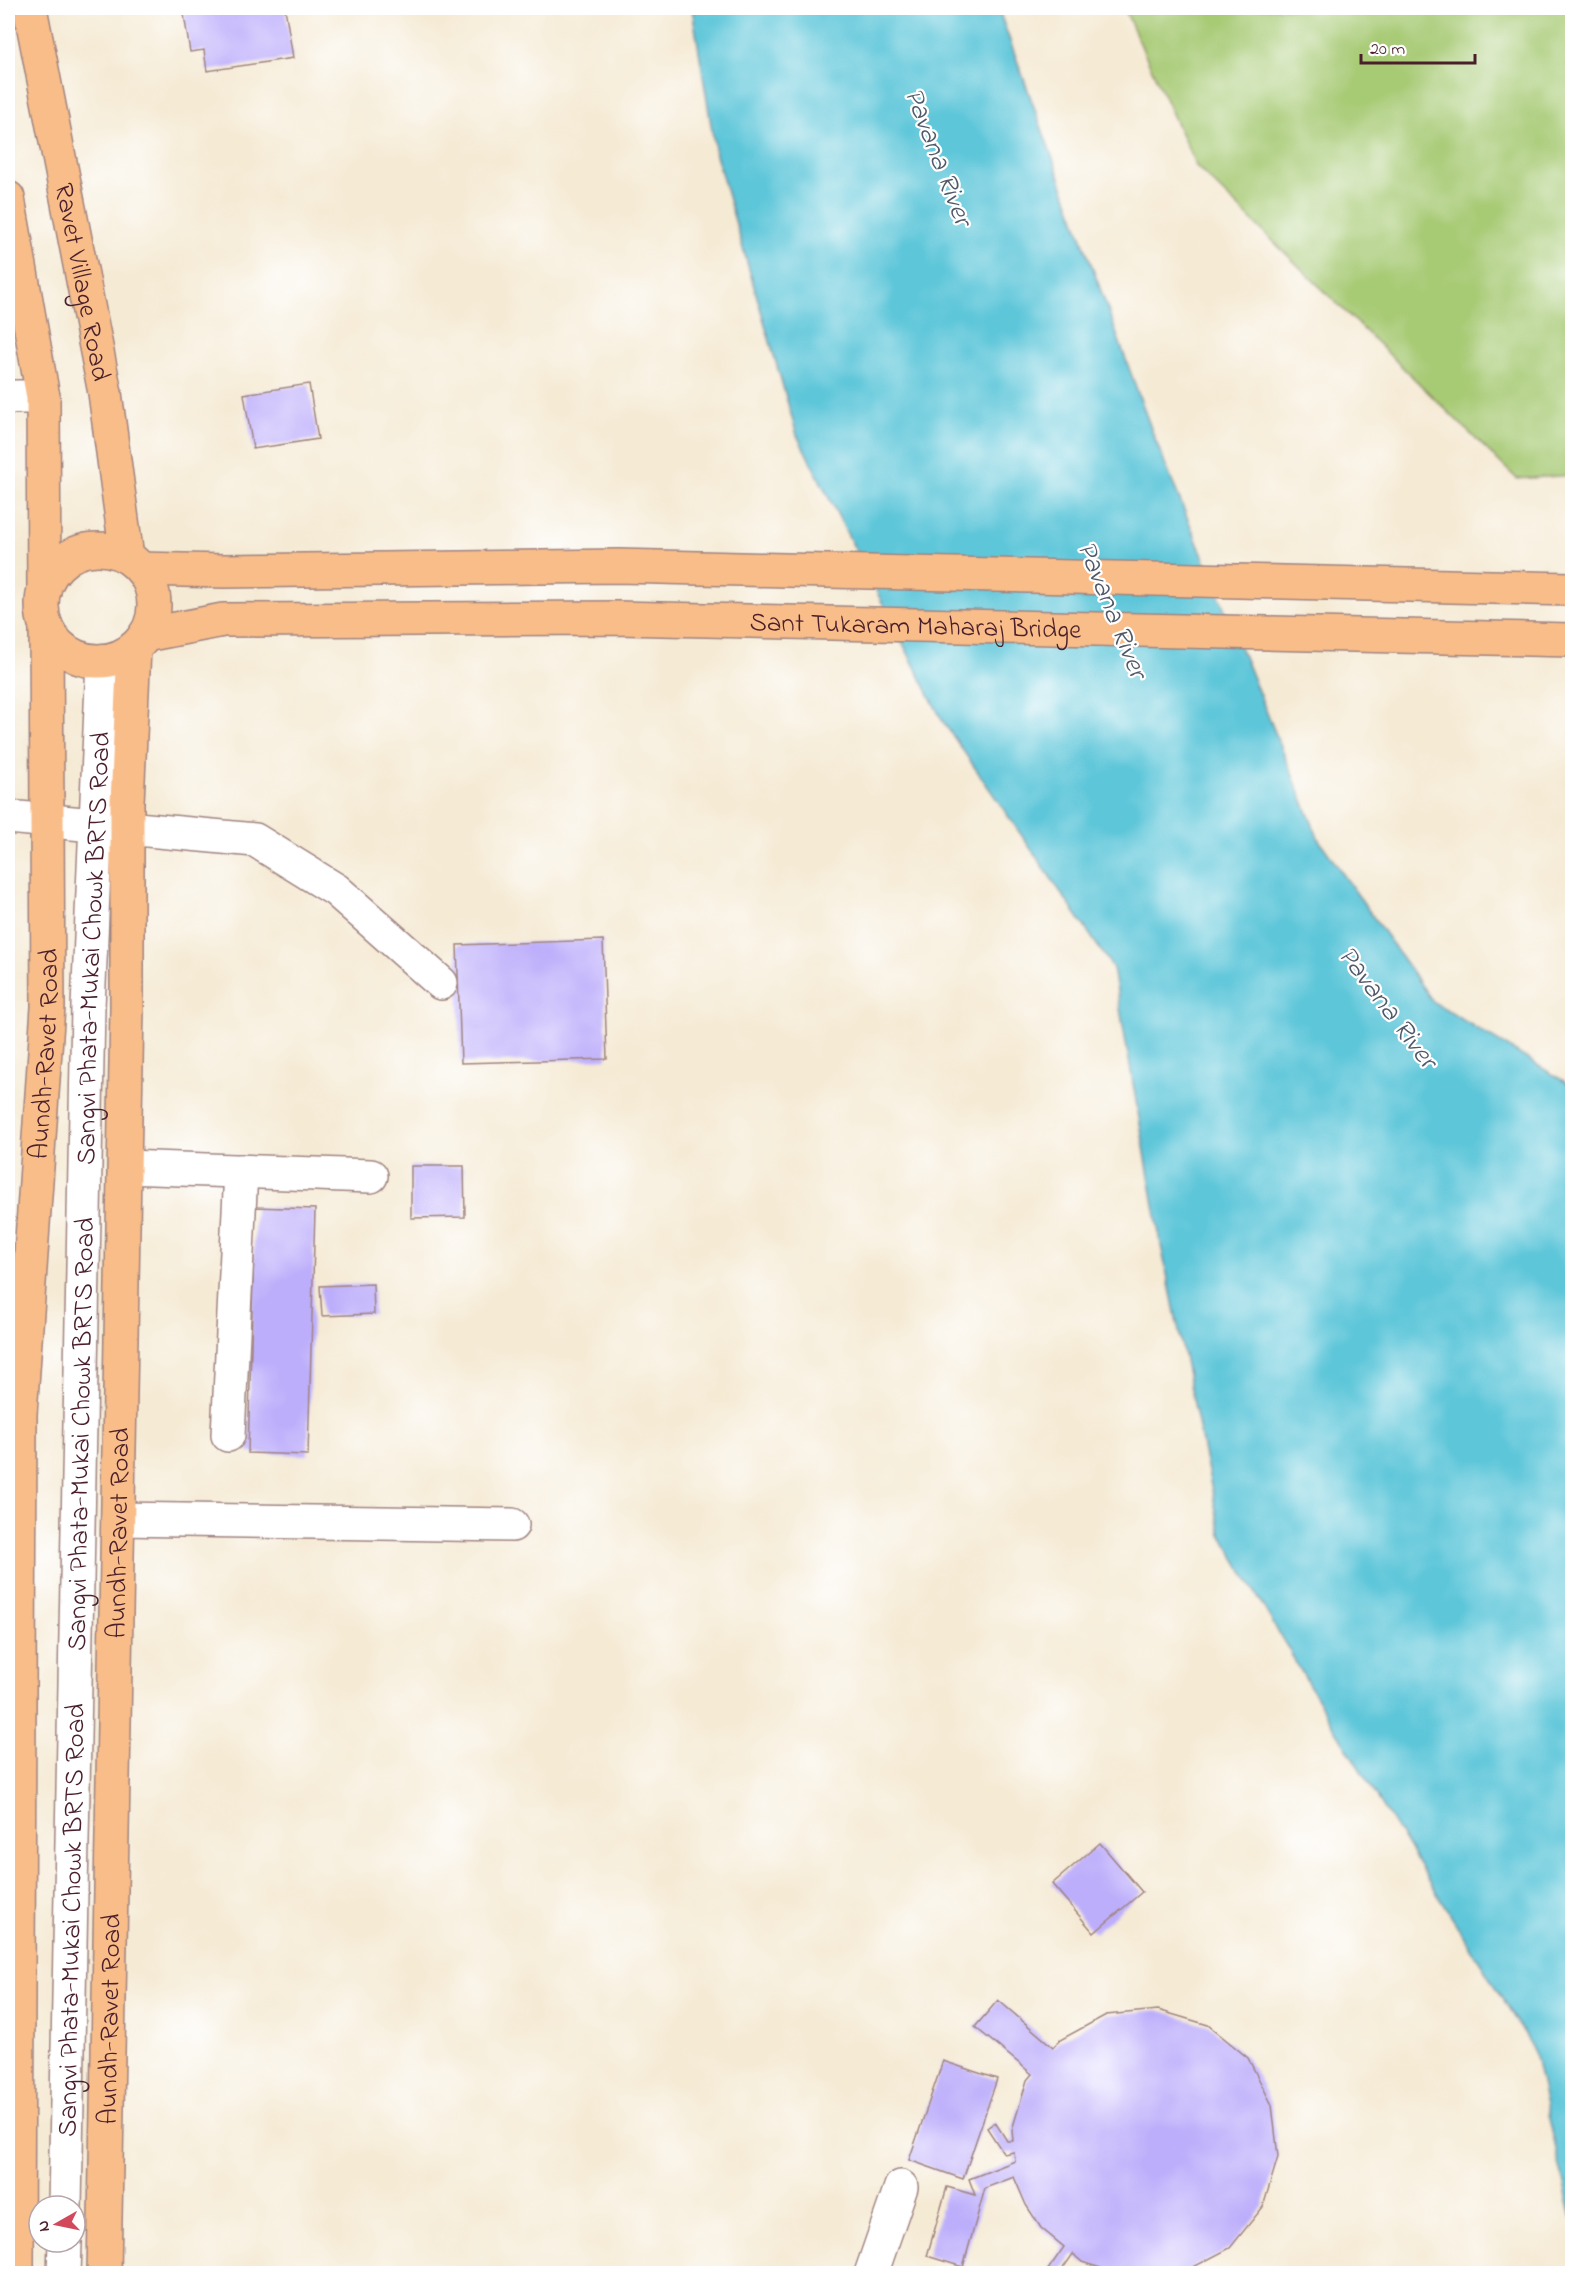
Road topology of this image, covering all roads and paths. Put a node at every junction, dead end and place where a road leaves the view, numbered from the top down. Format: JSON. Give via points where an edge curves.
{"nodes":[{"id":1,"x":30,"y":8,"type":"edge"},
{"id":2,"x":8,"y":198,"type":"edge"},
{"id":3,"x":14,"y":267,"type":"edge"},
{"id":4,"x":8,"y":397,"type":"edge"},
{"id":5,"x":43,"y":397,"type":"junction"},
{"id":6,"x":134,"y":563,"type":"junction"},
{"id":7,"x":1572,"y":589,"type":"edge"},
{"id":8,"x":44,"y":591,"type":"junction"},
{"id":9,"x":46,"y":626,"type":"junction"},
{"id":10,"x":1572,"y":640,"type":"edge"},
{"id":11,"x":140,"y":641,"type":"junction"},
{"id":12,"x":103,"y":661,"type":"junction"},
{"id":13,"x":8,"y":817,"type":"edge"},
{"id":14,"x":48,"y":820,"type":"junction"},
{"id":15,"x":111,"y":827,"type":"junction"},
{"id":16,"x":441,"y":984,"type":"dead end"},
{"id":17,"x":124,"y":1167,"type":"junction"},
{"id":18,"x":241,"y":1171,"type":"junction"},
{"id":19,"x":371,"y":1176,"type":"dead end"},
{"id":20,"x":14,"y":1413,"type":"edge"},
{"id":21,"x":228,"y":1435,"type":"dead end"},
{"id":22,"x":118,"y":1519,"type":"junction"},
{"id":23,"x":512,"y":1525,"type":"dead end"},
{"id":24,"x":901,"y":2187,"type":"dead end"},
{"id":25,"x":65,"y":2194,"type":"edge"},
{"id":26,"x":65,"y":2254,"type":"edge"},
{"id":27,"x":17,"y":2274,"type":"edge"},
{"id":28,"x":64,"y":2274,"type":"edge"},
{"id":29,"x":104,"y":2274,"type":"edge"},
{"id":30,"x":871,"y":2274,"type":"edge"}],
"edges":[{"from":1,"to":6,"type":"main road","name":"Ravet Village Road"},
{"from":2,"to":3,"type":"main road"},
{"from":3,"to":5,"type":"main road"},
{"from":4,"to":5,"type":"street"},
{"from":5,"to":8,"type":"main road"},
{"from":6,"to":7,"type":"main road","name":"Sant Tukaram Maharaj Bridge","via":[[224,571],[618,566]]},
{"from":6,"to":8,"type":"main road","via":[[112,550],[94,548],[77,552],[51,575]]},
{"from":6,"to":11,"type":"main road","via":[[150,584],[154,601],[152,618]]},
{"from":8,"to":9,"type":"main road","via":[[42,609]]},
{"from":9,"to":12,"type":"main road","via":[[69,652]]},
{"from":9,"to":14,"type":"main road","name":"Aundh-Ravet Road"},
{"from":10,"to":11,"type":"main road","name":"Sant Tukaram Maharaj Bridge","via":[[618,618],[223,620]]},
{"from":11,"to":12,"type":"main road","via":[[119,657]]},
{"from":11,"to":15,"type":"main road","name":"Aundh-Ravet Road"},
{"from":12,"to":15,"type":"street","name":"Sangvi Phata-Mukai Chowk BRTS Road"},
{"from":13,"to":14,"type":"street"},
{"from":14,"to":15,"type":"street"},
{"from":14,"to":20,"type":"main road","name":"Aundh-Ravet Road","via":[[48,1007]]},
{"from":15,"to":16,"type":"street","via":[[255,840],[336,890]]},
{"from":15,"to":17,"type":"main road","name":"Aundh-Ravet Road","via":[[127,1008]]},
{"from":15,"to":25,"type":"street","name":"Sangvi Phata-Mukai Chowk BRTS Road","via":[[88,1007]]},
{"from":17,"to":18,"type":"street"},
{"from":17,"to":22,"type":"main road","name":"Aundh-Ravet Road"},
{"from":18,"to":19,"type":"street"},
{"from":18,"to":21,"type":"street"},
{"from":20,"to":27,"type":"main road","name":"Aundh-Ravet Road"},
{"from":22,"to":23,"type":"street"},
{"from":22,"to":29,"type":"main road","name":"Aundh-Ravet Road"},
{"from":24,"to":30,"type":"street"},
{"from":26,"to":28,"type":"street"}]}
